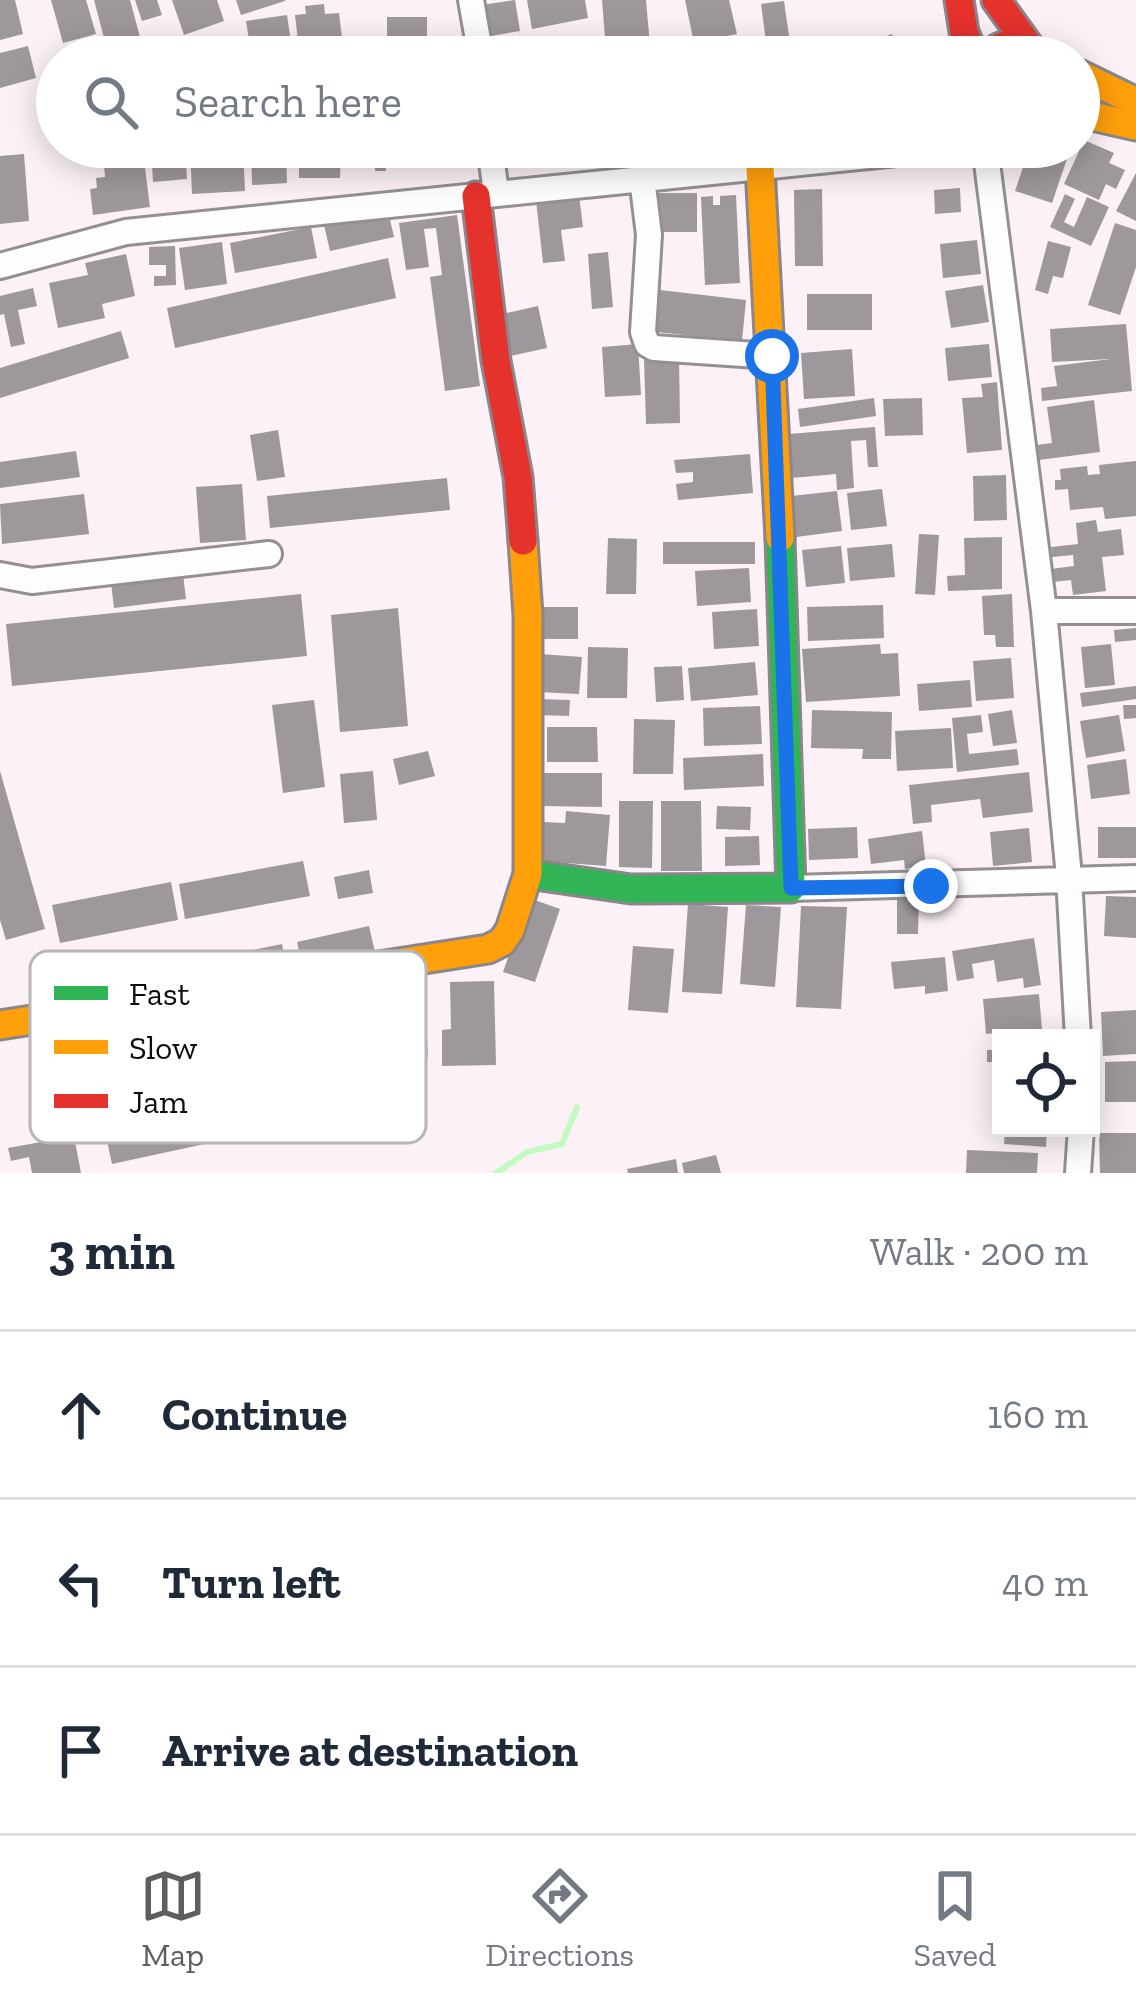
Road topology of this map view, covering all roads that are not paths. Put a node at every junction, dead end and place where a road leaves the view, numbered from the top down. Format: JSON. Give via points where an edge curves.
{"nodes":[{"id":1,"x":471,"y":0,"type":"edge"},
{"id":2,"x":959,"y":0,"type":"edge"},
{"id":3,"x":996,"y":0,"type":"edge"},
{"id":4,"x":477,"y":36,"type":"edge"},
{"id":5,"x":966,"y":36,"type":"edge"},
{"id":6,"x":1023,"y":36,"type":"edge"},
{"id":7,"x":1100,"y":84,"type":"edge"},
{"id":8,"x":1136,"y":102,"type":"edge"},
{"id":9,"x":1100,"y":118,"type":"edge"},
{"id":10,"x":1136,"y":126,"type":"edge"},
{"id":11,"x":488,"y":168,"type":"edge"},
{"id":12,"x":749,"y":168,"type":"edge"},
{"id":13,"x":760,"y":168,"type":"edge"},
{"id":14,"x":988,"y":168,"type":"edge"},
{"id":15,"x":642,"y":178,"type":"junction"},
{"id":16,"x":486,"y":195,"type":"junction"},
{"id":17,"x":0,"y":266,"type":"edge"},
{"id":18,"x":772,"y":356,"type":"junction"},
{"id":19,"x":269,"y":554,"type":"dead end"},
{"id":20,"x":0,"y":575,"type":"edge"},
{"id":21,"x":1136,"y":610,"type":"edge"},
{"id":22,"x":1044,"y":611,"type":"junction"},
{"id":23,"x":528,"y":874,"type":"junction"},
{"id":24,"x":1069,"y":877,"type":"junction"},
{"id":25,"x":1136,"y":878,"type":"edge"},
{"id":26,"x":791,"y":888,"type":"junction"},
{"id":27,"x":426,"y":955,"type":"edge"},
{"id":28,"x":30,"y":1021,"type":"edge"},
{"id":29,"x":0,"y":1025,"type":"edge"},
{"id":30,"x":1077,"y":1029,"type":"edge"},
{"id":31,"x":1080,"y":1137,"type":"edge"},
{"id":32,"x":1078,"y":1173,"type":"edge"}],
"edges":[{"from":1,"to":4,"type":"street"},
{"from":2,"to":5,"type":"street"},
{"from":3,"to":6,"type":"street"},
{"from":7,"to":8,"type":"street"},
{"from":9,"to":10,"type":"street"},
{"from":11,"to":16,"type":"street"},
{"from":12,"to":15,"type":"street"},
{"from":13,"to":18,"type":"street"},
{"from":14,"to":22,"type":"street"},
{"from":15,"to":16,"type":"street"},
{"from":15,"to":18,"type":"street","via":[[647,344]]},
{"from":16,"to":17,"type":"street","via":[[126,232]]},
{"from":16,"to":23,"type":"street","via":[[496,361],[520,500],[528,615]]},
{"from":18,"to":26,"type":"street"},
{"from":19,"to":20,"type":"street","via":[[32,581]]},
{"from":21,"to":22,"type":"street"},
{"from":22,"to":24,"type":"street"},
{"from":23,"to":26,"type":"street","via":[[631,889]]},
{"from":23,"to":27,"type":"street","via":[[502,942]]},
{"from":24,"to":25,"type":"street"},
{"from":24,"to":26,"type":"street"},
{"from":24,"to":30,"type":"street"},
{"from":28,"to":29,"type":"street"},
{"from":31,"to":32,"type":"street"}]}
